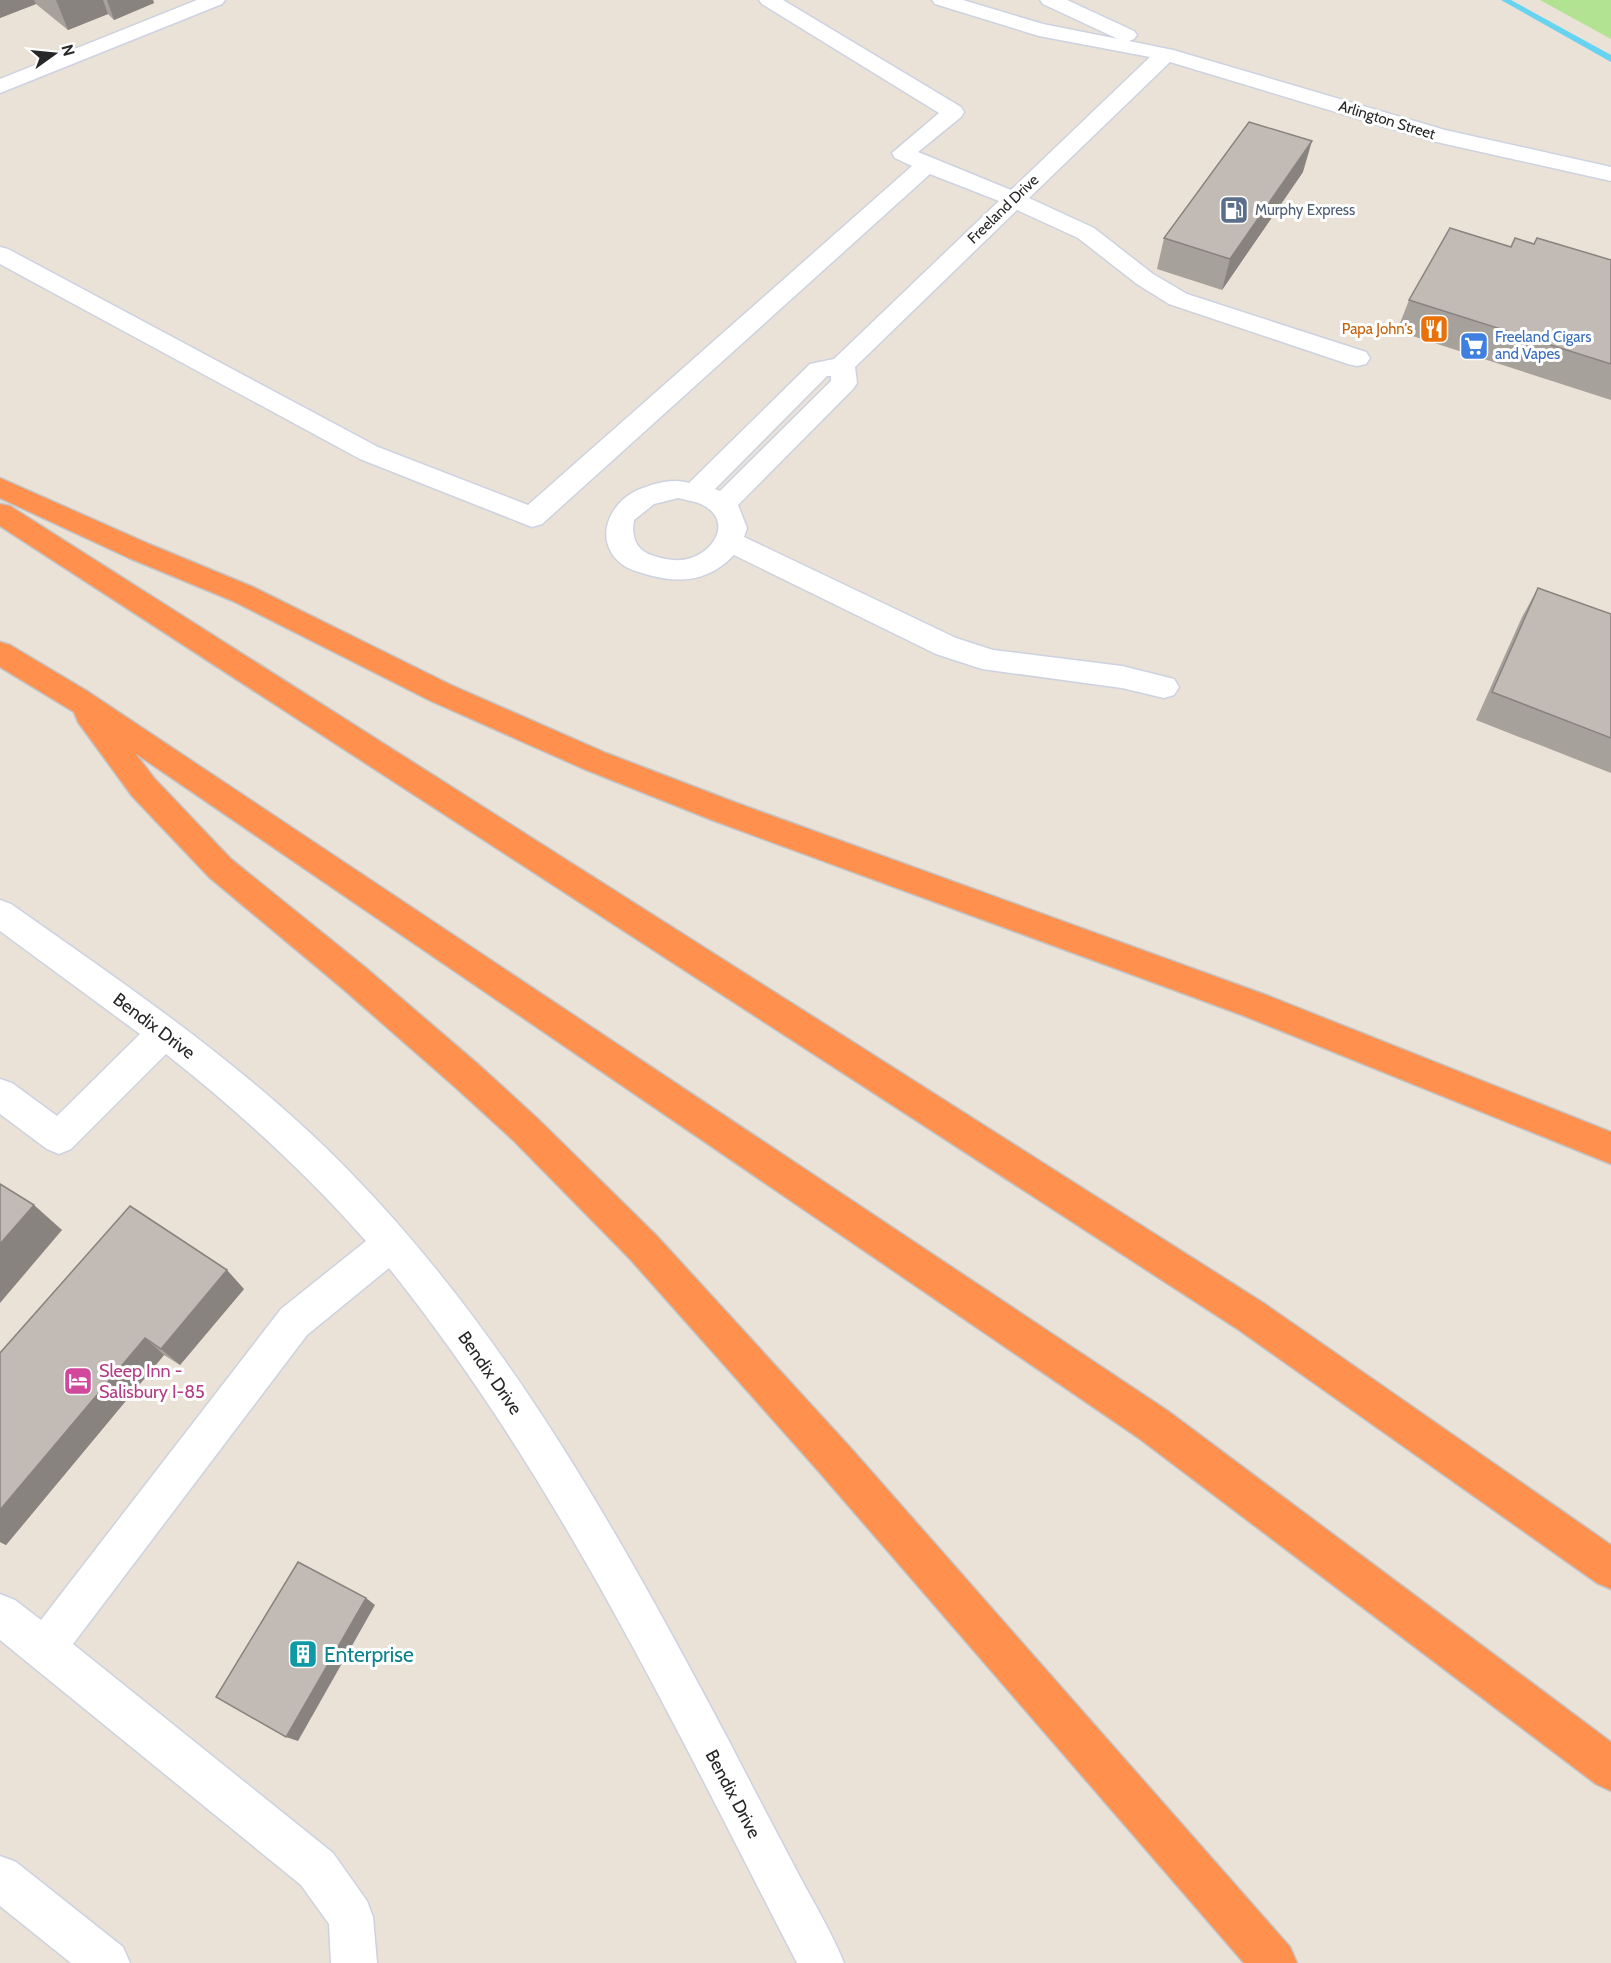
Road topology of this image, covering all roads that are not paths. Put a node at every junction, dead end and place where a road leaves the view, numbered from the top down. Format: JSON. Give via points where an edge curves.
{"nodes":[{"id":1,"x":215,"y":0,"type":"edge"},
{"id":2,"x":769,"y":0,"type":"edge"},
{"id":3,"x":942,"y":0,"type":"edge"},
{"id":4,"x":1050,"y":0,"type":"edge"},
{"id":5,"x":1166,"y":54,"type":"junction"},
{"id":6,"x":0,"y":87,"type":"edge"},
{"id":7,"x":927,"y":165,"type":"junction"},
{"id":8,"x":1611,"y":174,"type":"edge"},
{"id":9,"x":1013,"y":199,"type":"junction"},
{"id":10,"x":0,"y":254,"type":"edge"},
{"id":11,"x":1357,"y":358,"type":"dead end"},
{"id":12,"x":842,"y":365,"type":"junction"},
{"id":13,"x":0,"y":487,"type":"edge"},
{"id":14,"x":697,"y":491,"type":"junction"},
{"id":15,"x":723,"y":504,"type":"junction"},
{"id":16,"x":0,"y":513,"type":"edge"},
{"id":17,"x":731,"y":542,"type":"junction"},
{"id":18,"x":0,"y":653,"type":"edge"},
{"id":19,"x":1164,"y":687,"type":"dead end"},
{"id":20,"x":77,"y":699,"type":"junction"},
{"id":21,"x":0,"y":913,"type":"edge"},
{"id":22,"x":165,"y":1032,"type":"junction"},
{"id":23,"x":0,"y":1094,"type":"edge"},
{"id":24,"x":1611,"y":1148,"type":"edge"},
{"id":25,"x":392,"y":1242,"type":"junction"},
{"id":26,"x":1611,"y":1569,"type":"edge"},
{"id":27,"x":4,"y":1625,"type":"edge"},
{"id":28,"x":45,"y":1648,"type":"junction"},
{"id":29,"x":1611,"y":1769,"type":"edge"},
{"id":30,"x":1132,"y":1801,"type":"junction"},
{"id":31,"x":0,"y":1878,"type":"edge"},
{"id":32,"x":107,"y":1963,"type":"edge"},
{"id":33,"x":354,"y":1963,"type":"edge"},
{"id":34,"x":822,"y":1963,"type":"edge"},
{"id":35,"x":1257,"y":1963,"type":"edge"},
{"id":36,"x":1274,"y":1963,"type":"edge"}],
"edges":[{"from":1,"to":6,"type":"street"},
{"from":2,"to":7,"type":"street","via":[[953,112],[903,153]]},
{"from":3,"to":5,"type":"street","name":"Arlington Street","via":[[1039,30]]},
{"from":4,"to":5,"type":"street","name":"Arlington Street"},
{"from":5,"to":8,"type":"street","name":"Arlington Street","via":[[1440,136]]},
{"from":5,"to":9,"type":"street","name":"Freeland Drive"},
{"from":7,"to":9,"type":"street"},
{"from":7,"to":10,"type":"street","via":[[532,517],[369,453]]},
{"from":9,"to":11,"type":"street","via":[[1086,233],[1178,299]]},
{"from":9,"to":12,"type":"street","name":"Freeland Drive"},
{"from":12,"to":14,"type":"street","name":"Freeland Drive","via":[[819,370]]},
{"from":12,"to":15,"type":"street","via":[[844,382]]},
{"from":13,"to":24,"type":"highway","via":[[243,594],[441,693],[595,761],[1254,1005]]},
{"from":14,"to":15,"type":"street"},
{"from":14,"to":17,"type":"street","via":[[659,491],[629,508],[620,521],[618,534],[623,548],[633,560],[650,568],[688,570],[707,564]]},
{"from":15,"to":17,"type":"street","via":[[734,529]]},
{"from":16,"to":26,"type":"highway","via":[[1252,1317]]},
{"from":17,"to":19,"type":"street","via":[[946,646],[992,661],[1122,677]]},
{"from":18,"to":20,"type":"highway"},
{"from":20,"to":29,"type":"highway","via":[[1154,1425]]},
{"from":20,"to":30,"type":"highway","via":[[143,787],[220,868],[466,1076],[643,1247]]},
{"from":21,"to":22,"type":"street","name":"Bendix Drive"},
{"from":22,"to":23,"type":"street","via":[[59,1138]]},
{"from":22,"to":25,"type":"street","name":"Bendix Drive","via":[[283,1130]]},
{"from":25,"to":28,"type":"street","via":[[294,1322]]},
{"from":25,"to":34,"type":"street","name":"Bendix Drive","via":[[504,1390],[564,1482],[625,1588]]},
{"from":27,"to":28,"type":"street"},
{"from":28,"to":33,"type":"street","via":[[317,1869],[351,1917]]},
{"from":30,"to":35,"type":"highway"},
{"from":30,"to":36,"type":"highway"},
{"from":31,"to":32,"type":"street"}]}
